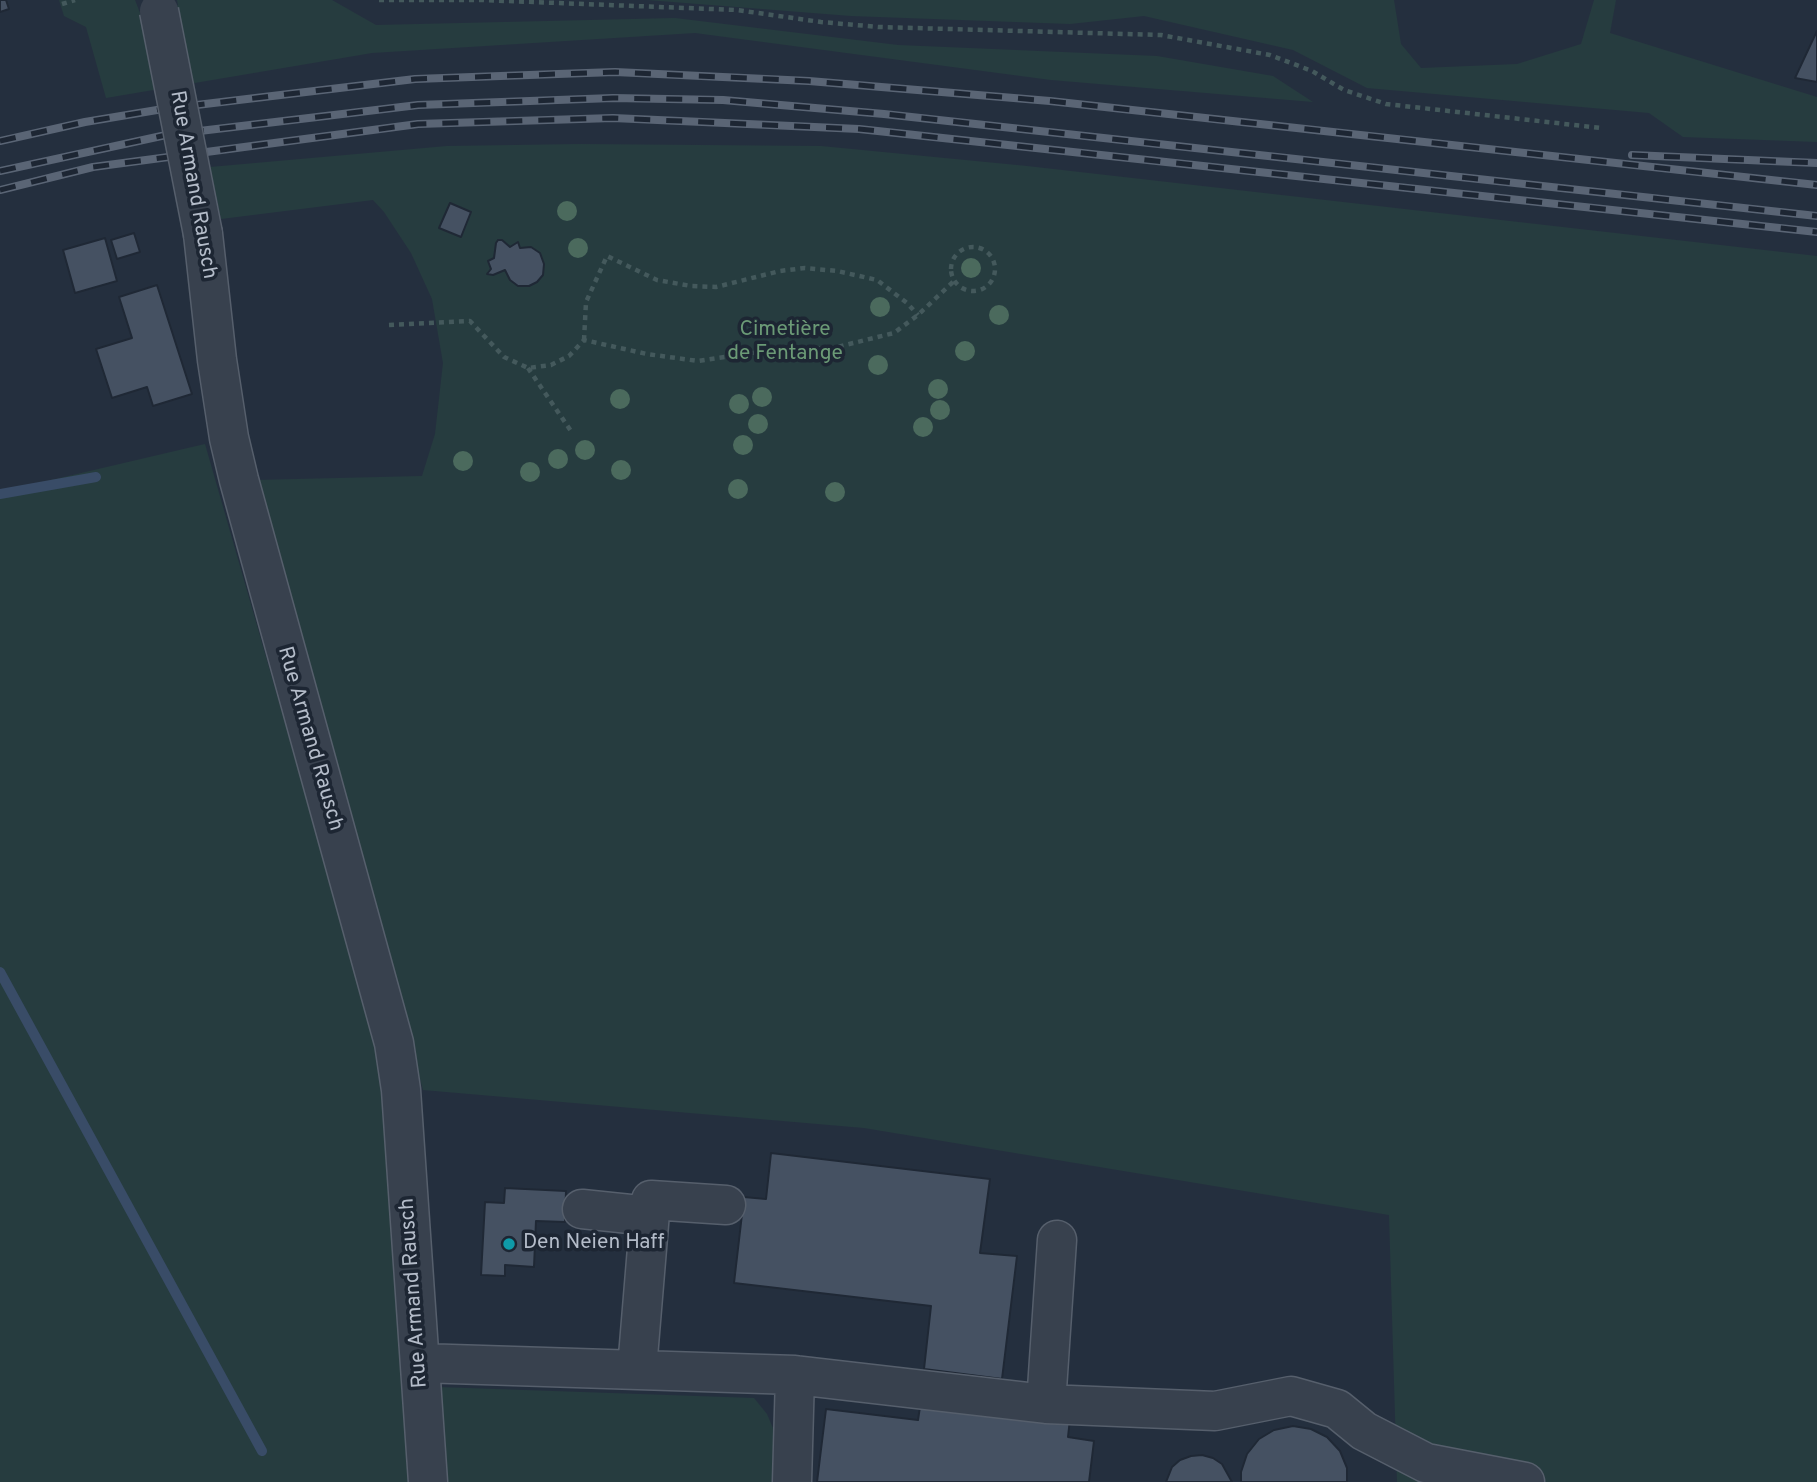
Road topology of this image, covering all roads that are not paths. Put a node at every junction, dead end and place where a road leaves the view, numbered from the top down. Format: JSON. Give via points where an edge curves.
{"nodes":[{"id":1,"x":158,"y":6,"type":"edge"},
{"id":2,"x":726,"y":1205,"type":"dead end"},
{"id":3,"x":582,"y":1209,"type":"dead end"},
{"id":4,"x":649,"y":1216,"type":"junction"},
{"id":5,"x":1057,"y":1240,"type":"dead end"},
{"id":6,"x":420,"y":1363,"type":"junction"},
{"id":7,"x":637,"y":1369,"type":"junction"},
{"id":8,"x":795,"y":1375,"type":"junction"},
{"id":9,"x":1046,"y":1404,"type":"junction"},
{"id":10,"x":428,"y":1482,"type":"edge"},
{"id":11,"x":792,"y":1482,"type":"edge"},
{"id":12,"x":1525,"y":1482,"type":"edge"}],
"edges":[{"from":1,"to":6,"type":"street","name":"Rue Armand Rausch","bridge":true,"via":[[203,234],[229,438],[394,1043]]},
{"from":2,"to":4,"type":"street","via":[[651,1199]]},
{"from":3,"to":4,"type":"street"},
{"from":4,"to":7,"type":"street"},
{"from":5,"to":9,"type":"street"},
{"from":6,"to":7,"type":"street"},
{"from":6,"to":10,"type":"street","name":"Rue Armand Rausch"},
{"from":7,"to":8,"type":"street"},
{"from":8,"to":9,"type":"street"},
{"from":8,"to":11,"type":"street"},
{"from":9,"to":12,"type":"street","via":[[1215,1411],[1292,1396],[1337,1409],[1364,1431],[1426,1463]]}]}
